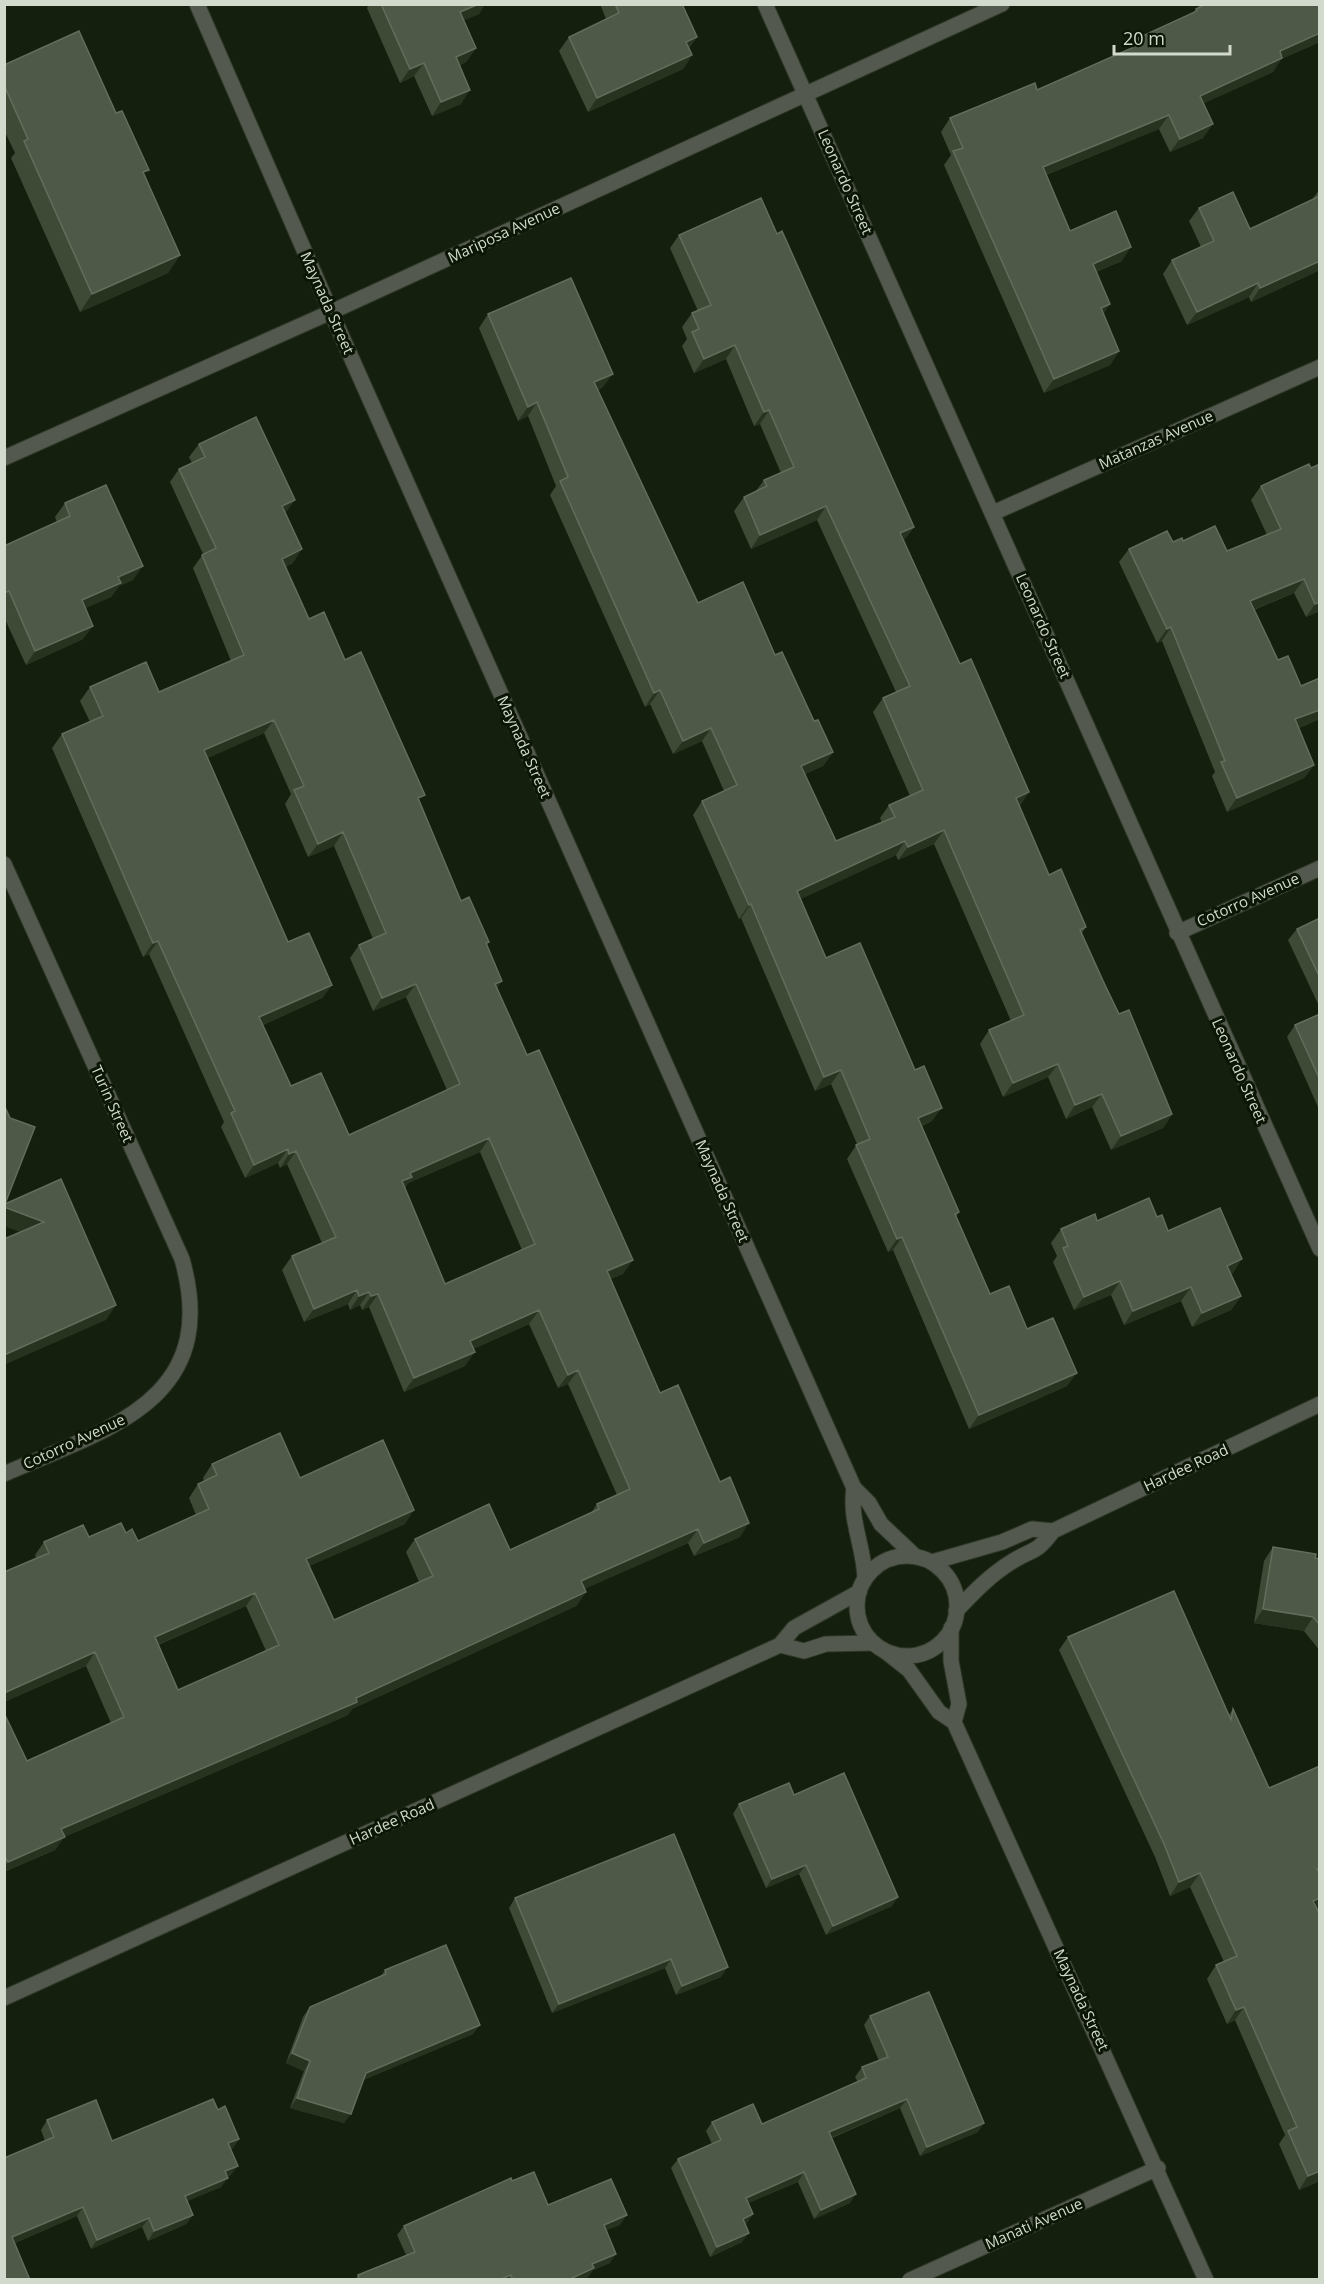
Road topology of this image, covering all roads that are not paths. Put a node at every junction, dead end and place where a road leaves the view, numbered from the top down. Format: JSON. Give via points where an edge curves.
{"nodes":[{"id":1,"x":197,"y":4,"type":"edge"},
{"id":2,"x":765,"y":4,"type":"edge"},
{"id":3,"x":1002,"y":4,"type":"edge"},
{"id":4,"x":806,"y":95,"type":"junction"},
{"id":5,"x":331,"y":312,"type":"junction"},
{"id":6,"x":1320,"y":367,"type":"edge"},
{"id":7,"x":4,"y":458,"type":"edge"},
{"id":8,"x":993,"y":513,"type":"junction"},
{"id":9,"x":4,"y":864,"type":"edge"},
{"id":10,"x":1320,"y":868,"type":"edge"},
{"id":11,"x":1177,"y":933,"type":"junction"},
{"id":12,"x":1320,"y":1249,"type":"edge"},
{"id":13,"x":185,"y":1352,"type":"joint"},
{"id":14,"x":1320,"y":1404,"type":"edge"},
{"id":15,"x":4,"y":1474,"type":"edge"},
{"id":16,"x":854,"y":1488,"type":"junction"},
{"id":17,"x":1053,"y":1531,"type":"junction"},
{"id":18,"x":915,"y":1557,"type":"junction"},
{"id":19,"x":932,"y":1562,"type":"junction"},
{"id":20,"x":862,"y":1585,"type":"junction"},
{"id":21,"x":956,"y":1611,"type":"junction"},
{"id":22,"x":951,"y":1628,"type":"junction"},
{"id":23,"x":780,"y":1645,"type":"junction"},
{"id":24,"x":879,"y":1647,"type":"junction"},
{"id":25,"x":954,"y":1722,"type":"junction"},
{"id":26,"x":4,"y":1998,"type":"edge"},
{"id":27,"x":1158,"y":2168,"type":"junction"},
{"id":28,"x":910,"y":2280,"type":"edge"},
{"id":29,"x":1206,"y":2280,"type":"edge"}],
"edges":[{"from":1,"to":5,"type":"street","name":"Maynada Street"},
{"from":2,"to":4,"type":"street","name":"Leonardo Street"},
{"from":3,"to":4,"type":"street","name":"Mariposa Avenue"},
{"from":4,"to":5,"type":"street","name":"Mariposa Avenue"},
{"from":4,"to":8,"type":"street","name":"Leonardo Street"},
{"from":5,"to":7,"type":"street","name":"Mariposa Avenue"},
{"from":5,"to":16,"type":"street","name":"Maynada Street"},
{"from":6,"to":8,"type":"street","name":"Matanzas Avenue"},
{"from":8,"to":11,"type":"street","name":"Leonardo Street"},
{"from":9,"to":13,"type":"street","name":"Turin Street","via":[[182,1259],[189,1304]]},
{"from":10,"to":11,"type":"street","name":"Cotorro Avenue"},
{"from":11,"to":12,"type":"street","name":"Leonardo Street"},
{"from":13,"to":15,"type":"street","name":"Cotorro Avenue","via":[[176,1372],[135,1413]]},
{"from":14,"to":17,"type":"street","name":"Hardee Road"},
{"from":16,"to":18,"type":"street","name":"Maynada Street","via":[[881,1524]]},
{"from":16,"to":20,"type":"street","name":"Maynada Street","via":[[851,1509],[865,1555]]},
{"from":17,"to":19,"type":"street","name":"Hardee Road","via":[[1032,1529]]},
{"from":17,"to":21,"type":"street","name":"Hardee Road","via":[[1039,1549],[1012,1561]]},
{"from":18,"to":19,"type":"street"},
{"from":18,"to":20,"type":"street","via":[[882,1562]]},
{"from":19,"to":21,"type":"street","via":[[954,1588]]},
{"from":20,"to":23,"type":"street","name":"Hardee Road","via":[[794,1628]]},
{"from":20,"to":24,"type":"street","via":[[857,1616],[863,1631]]},
{"from":21,"to":22,"type":"street"},
{"from":22,"to":24,"type":"street","via":[[946,1638],[916,1655],[901,1656]]},
{"from":22,"to":25,"type":"street","via":[[951,1661],[959,1704]]},
{"from":23,"to":24,"type":"street","via":[[804,1651],[825,1644]]},
{"from":23,"to":26,"type":"street","name":"Hardee Road"},
{"from":24,"to":25,"type":"street","name":"Maynada Street","via":[[909,1670],[939,1712]]},
{"from":25,"to":27,"type":"street","name":"Maynada Street"},
{"from":27,"to":28,"type":"street","name":"Manati Avenue"},
{"from":27,"to":29,"type":"street","name":"Maynada Street"}]}
